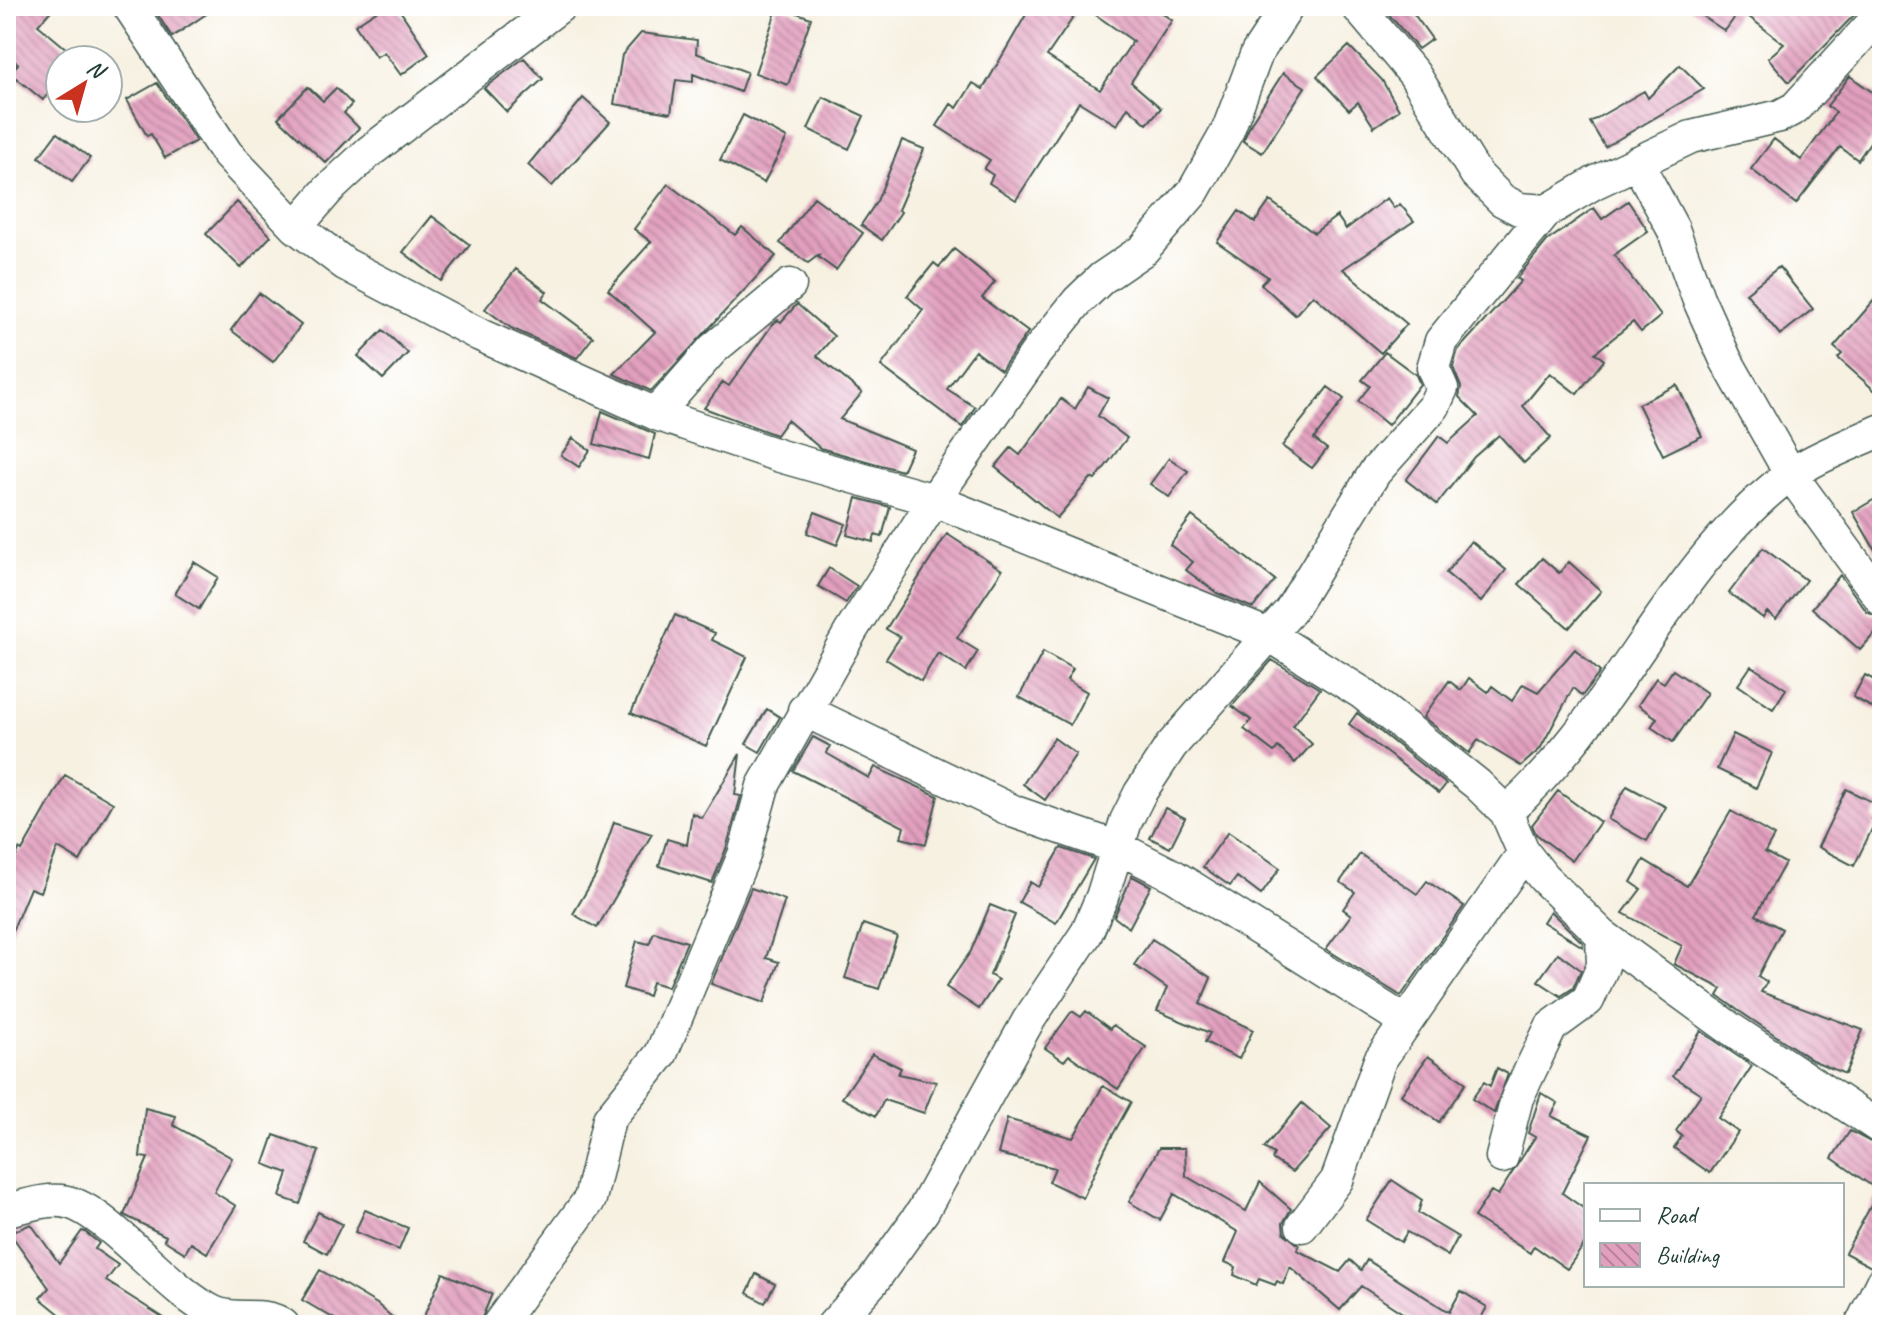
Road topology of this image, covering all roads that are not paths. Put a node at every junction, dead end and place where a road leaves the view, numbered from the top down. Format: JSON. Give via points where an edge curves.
{"nodes":[{"id":1,"x":129,"y":6,"type":"edge"},
{"id":2,"x":560,"y":6,"type":"edge"},
{"id":3,"x":1288,"y":6,"type":"edge"},
{"id":4,"x":1357,"y":6,"type":"edge"},
{"id":5,"x":1882,"y":13,"type":"edge"},
{"id":6,"x":1637,"y":162,"type":"junction"},
{"id":7,"x":1547,"y":211,"type":"junction"},
{"id":8,"x":296,"y":227,"type":"junction"},
{"id":9,"x":790,"y":285,"type":"dead end"},
{"id":10,"x":656,"y":414,"type":"junction"},
{"id":11,"x":1882,"y":430,"type":"edge"},
{"id":12,"x":1791,"y":475,"type":"junction"},
{"id":13,"x":934,"y":500,"type":"junction"},
{"id":14,"x":1882,"y":600,"type":"edge"},
{"id":15,"x":1269,"y":635,"type":"junction"},
{"id":16,"x":804,"y":710,"type":"junction"},
{"id":17,"x":1506,"y":812,"type":"junction"},
{"id":18,"x":1119,"y":848,"type":"junction"},
{"id":19,"x":1524,"y":853,"type":"junction"},
{"id":20,"x":1602,"y":935,"type":"junction"},
{"id":21,"x":1405,"y":1021,"type":"junction"},
{"id":22,"x":1882,"y":1129,"type":"edge"},
{"id":23,"x":1502,"y":1157,"type":"dead end"},
{"id":24,"x":6,"y":1210,"type":"edge"},
{"id":25,"x":1302,"y":1226,"type":"dead end"},
{"id":26,"x":1882,"y":1282,"type":"edge"},
{"id":27,"x":242,"y":1322,"type":"edge"},
{"id":28,"x":283,"y":1325,"type":"edge"},
{"id":29,"x":498,"y":1325,"type":"edge"},
{"id":30,"x":833,"y":1325,"type":"edge"},
{"id":31,"x":1861,"y":1325,"type":"edge"}],
"edges":[{"from":1,"to":8,"type":"street","via":[[227,154]]},
{"from":2,"to":8,"type":"street","via":[[369,152]]},
{"from":3,"to":13,"type":"street","via":[[1257,53],[1228,130],[1193,192],[1134,259],[1078,301]]},
{"from":4,"to":7,"type":"street","via":[[1414,74],[1476,174],[1519,209]]},
{"from":5,"to":6,"type":"street","via":[[1795,108],[1691,137]]},
{"from":6,"to":7,"type":"street"},
{"from":6,"to":12,"type":"street","via":[[1673,229],[1726,360]]},
{"from":7,"to":15,"type":"street","via":[[1441,341],[1433,368],[1442,388],[1434,406],[1375,472],[1318,570]]},
{"from":8,"to":10,"type":"street","via":[[388,289]]},
{"from":9,"to":10,"type":"street","via":[[713,349]]},
{"from":10,"to":13,"type":"street"},
{"from":11,"to":12,"type":"street"},
{"from":12,"to":14,"type":"street"},
{"from":12,"to":17,"type":"street","via":[[1709,554],[1608,697]]},
{"from":13,"to":15,"type":"street"},
{"from":13,"to":16,"type":"street"},
{"from":15,"to":17,"type":"street","via":[[1362,693]]},
{"from":15,"to":18,"type":"street","via":[[1171,746],[1140,793]]},
{"from":16,"to":18,"type":"street","via":[[1015,812]]},
{"from":16,"to":29,"type":"street","via":[[763,786],[744,855],[661,1054],[609,1119],[590,1199]]},
{"from":17,"to":19,"type":"street"},
{"from":18,"to":21,"type":"street","via":[[1174,876]]},
{"from":18,"to":30,"type":"street","via":[[1086,934],[1028,1021],[923,1211],[873,1281]]},
{"from":19,"to":20,"type":"street"},
{"from":19,"to":21,"type":"street"},
{"from":20,"to":22,"type":"street"},
{"from":20,"to":23,"type":"street","via":[[1603,966],[1588,1000],[1551,1027],[1517,1098]]},
{"from":21,"to":25,"type":"street","via":[[1380,1060],[1337,1180]]},
{"from":24,"to":27,"type":"street","via":[[59,1200],[87,1207],[157,1273],[213,1312]]},
{"from":26,"to":31,"type":"street"},
{"from":27,"to":28,"type":"street","via":[[263,1316]]}]}
